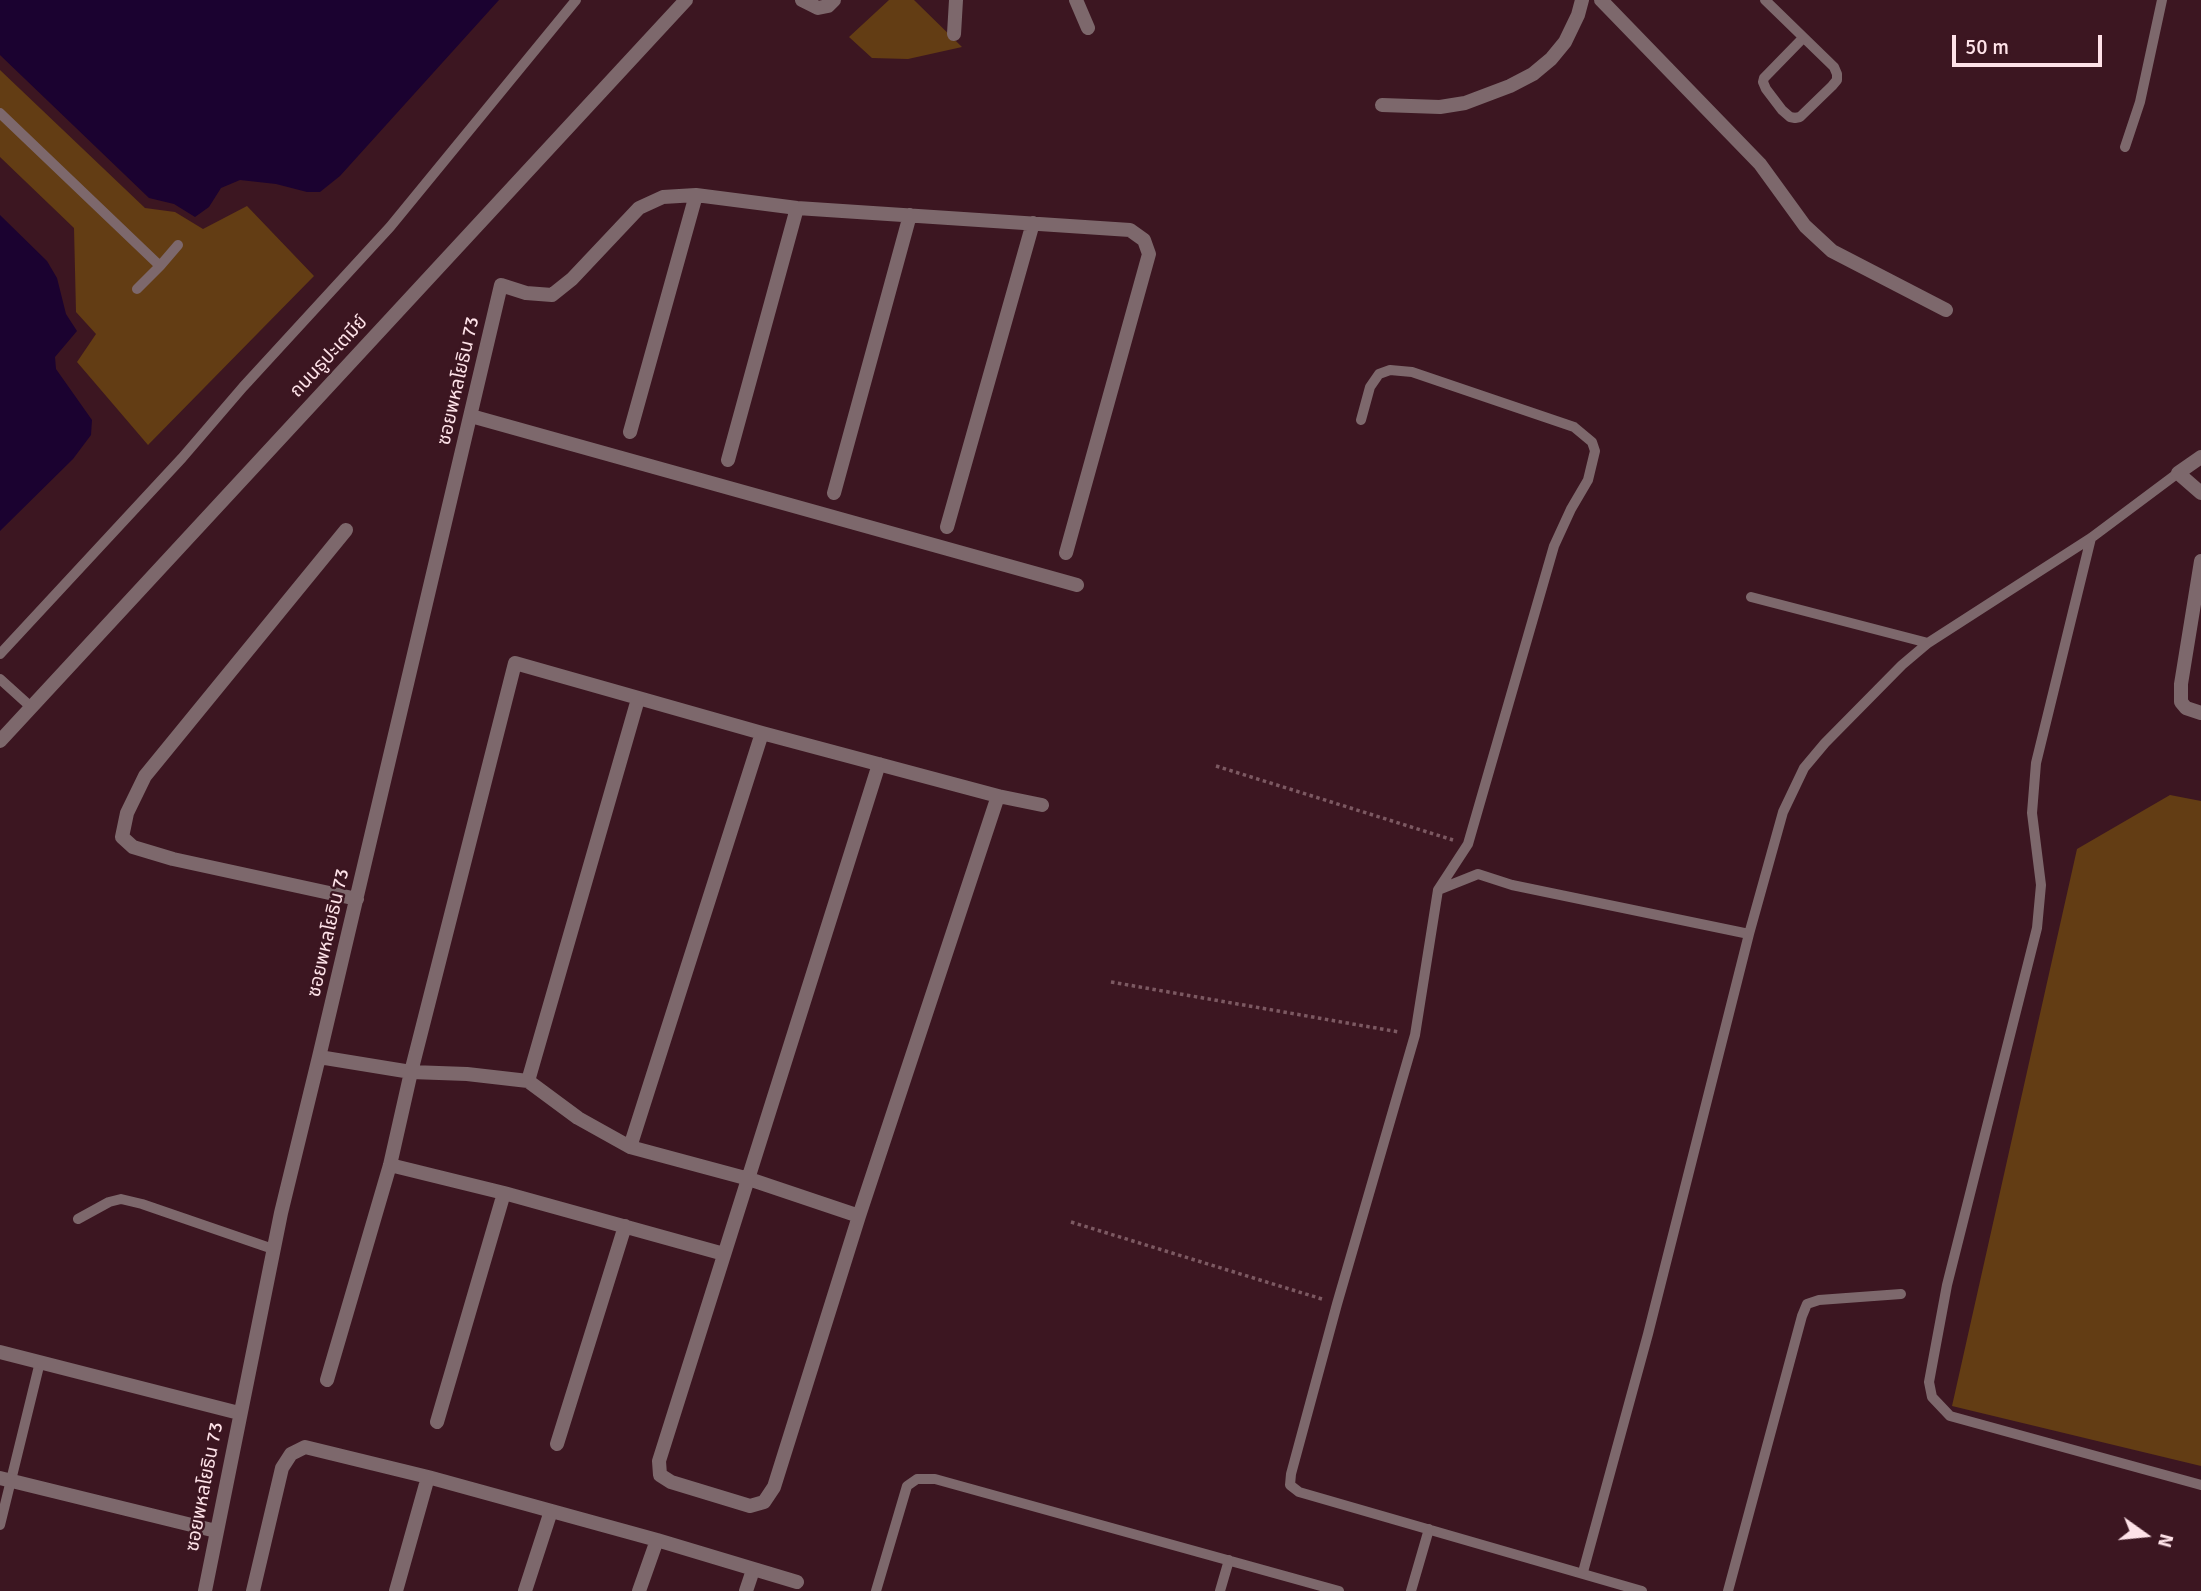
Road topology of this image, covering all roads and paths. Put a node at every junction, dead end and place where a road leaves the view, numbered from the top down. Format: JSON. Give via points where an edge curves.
{"nodes":[{"id":1,"x":576,"y":0,"type":"edge"},
{"id":2,"x":686,"y":0,"type":"edge"},
{"id":3,"x":802,"y":0,"type":"edge"},
{"id":4,"x":834,"y":0,"type":"edge"},
{"id":5,"x":956,"y":0,"type":"edge"},
{"id":6,"x":1076,"y":0,"type":"edge"},
{"id":7,"x":1582,"y":0,"type":"edge"},
{"id":8,"x":1601,"y":0,"type":"edge"},
{"id":9,"x":1765,"y":0,"type":"edge"},
{"id":10,"x":2162,"y":0,"type":"edge"},
{"id":11,"x":1088,"y":28,"type":"dead end"},
{"id":12,"x":954,"y":34,"type":"dead end"},
{"id":13,"x":1803,"y":38,"type":"junction"},
{"id":14,"x":1381,"y":105,"type":"dead end"},
{"id":15,"x":0,"y":113,"type":"edge"},
{"id":16,"x":2124,"y":147,"type":"dead end"},
{"id":17,"x":696,"y":195,"type":"junction"},
{"id":18,"x":797,"y":208,"type":"junction"},
{"id":19,"x":910,"y":215,"type":"junction"},
{"id":20,"x":1033,"y":223,"type":"junction"},
{"id":21,"x":178,"y":245,"type":"dead end"},
{"id":22,"x":160,"y":266,"type":"junction"},
{"id":23,"x":137,"y":289,"type":"dead end"},
{"id":24,"x":1946,"y":310,"type":"dead end"},
{"id":25,"x":471,"y":416,"type":"junction"},
{"id":26,"x":1361,"y":420,"type":"dead end"},
{"id":27,"x":631,"y":432,"type":"dead end"},
{"id":28,"x":2201,"y":457,"type":"edge"},
{"id":29,"x":727,"y":460,"type":"dead end"},
{"id":30,"x":2178,"y":473,"type":"junction"},
{"id":31,"x":834,"y":493,"type":"dead end"},
{"id":32,"x":2201,"y":493,"type":"edge"},
{"id":33,"x":947,"y":527,"type":"dead end"},
{"id":34,"x":346,"y":530,"type":"dead end"},
{"id":35,"x":2091,"y":538,"type":"junction"},
{"id":36,"x":1066,"y":553,"type":"dead end"},
{"id":37,"x":2201,"y":561,"type":"edge"},
{"id":38,"x":1077,"y":585,"type":"dead end"},
{"id":39,"x":1752,"y":597,"type":"dead end"},
{"id":40,"x":1928,"y":643,"type":"junction"},
{"id":41,"x":0,"y":654,"type":"edge"},
{"id":42,"x":0,"y":679,"type":"edge"},
{"id":43,"x":638,"y":699,"type":"junction"},
{"id":44,"x":31,"y":707,"type":"junction"},
{"id":45,"x":2201,"y":713,"type":"edge"},
{"id":46,"x":762,"y":733,"type":"junction"},
{"id":47,"x":0,"y":741,"type":"edge"},
{"id":48,"x":879,"y":764,"type":"junction"},
{"id":49,"x":1216,"y":766,"type":"dead end"},
{"id":50,"x":998,"y":796,"type":"junction"},
{"id":51,"x":1042,"y":805,"type":"dead end"},
{"id":52,"x":1468,"y":844,"type":"junction"},
{"id":53,"x":1438,"y":890,"type":"junction"},
{"id":54,"x":357,"y":899,"type":"junction"},
{"id":55,"x":1749,"y":934,"type":"junction"},
{"id":56,"x":1111,"y":982,"type":"dead end"},
{"id":57,"x":1415,"y":1035,"type":"junction"},
{"id":58,"x":320,"y":1057,"type":"junction"},
{"id":59,"x":411,"y":1072,"type":"junction"},
{"id":60,"x":528,"y":1081,"type":"junction"},
{"id":61,"x":631,"y":1147,"type":"junction"},
{"id":62,"x":390,"y":1165,"type":"junction"},
{"id":63,"x":750,"y":1179,"type":"junction"},
{"id":64,"x":504,"y":1193,"type":"junction"},
{"id":65,"x":859,"y":1216,"type":"junction"},
{"id":66,"x":78,"y":1219,"type":"dead end"},
{"id":67,"x":1071,"y":1222,"type":"dead end"},
{"id":68,"x":625,"y":1226,"type":"junction"},
{"id":69,"x":273,"y":1250,"type":"junction"},
{"id":70,"x":724,"y":1254,"type":"junction"},
{"id":71,"x":1901,"y":1294,"type":"dead end"},
{"id":72,"x":1337,"y":1304,"type":"junction"},
{"id":73,"x":0,"y":1352,"type":"edge"},
{"id":74,"x":40,"y":1362,"type":"junction"},
{"id":75,"x":327,"y":1380,"type":"dead end"},
{"id":76,"x":240,"y":1413,"type":"junction"},
{"id":77,"x":437,"y":1422,"type":"dead end"},
{"id":78,"x":557,"y":1444,"type":"dead end"},
{"id":79,"x":428,"y":1477,"type":"junction"},
{"id":80,"x":6,"y":1480,"type":"edge"},
{"id":81,"x":2201,"y":1485,"type":"edge"},
{"id":82,"x":551,"y":1511,"type":"junction"},
{"id":83,"x":0,"y":1525,"type":"edge"},
{"id":84,"x":1429,"y":1529,"type":"junction"},
{"id":85,"x":216,"y":1531,"type":"junction"},
{"id":86,"x":657,"y":1540,"type":"junction"},
{"id":87,"x":1229,"y":1560,"type":"junction"},
{"id":88,"x":753,"y":1570,"type":"junction"},
{"id":89,"x":1583,"y":1572,"type":"junction"},
{"id":90,"x":797,"y":1582,"type":"dead end"},
{"id":91,"x":205,"y":1591,"type":"edge"},
{"id":92,"x":253,"y":1591,"type":"edge"},
{"id":93,"x":396,"y":1591,"type":"edge"},
{"id":94,"x":525,"y":1591,"type":"edge"},
{"id":95,"x":639,"y":1591,"type":"edge"},
{"id":96,"x":746,"y":1591,"type":"edge"},
{"id":97,"x":876,"y":1591,"type":"edge"},
{"id":98,"x":1220,"y":1591,"type":"edge"},
{"id":99,"x":1339,"y":1591,"type":"edge"},
{"id":100,"x":1411,"y":1591,"type":"edge"},
{"id":101,"x":1642,"y":1591,"type":"edge"},
{"id":102,"x":1728,"y":1591,"type":"edge"}],
"edges":[{"from":1,"to":41,"type":"lane","via":[[390,227]]},
{"from":2,"to":44,"type":"street","name":"ถนนธูปะเตมีย์"},
{"from":3,"to":4,"type":"street","via":[[818,8]]},
{"from":5,"to":12,"type":"street"},
{"from":6,"to":11,"type":"street"},
{"from":7,"to":14,"type":"street","via":[[1565,43],[1533,74],[1489,95],[1453,105]]},
{"from":8,"to":24,"type":"street","via":[[1760,164],[1805,226],[1832,251]]},
{"from":9,"to":13,"type":"lane"},
{"from":10,"to":16,"type":"lane","via":[[2140,102]]},
{"from":13,"to":13,"type":"lane","via":[[1834,67],[1837,80],[1795,118],[1782,110],[1763,82]]},
{"from":15,"to":22,"type":"lane"},
{"from":17,"to":18,"type":"street"},
{"from":17,"to":25,"type":"street","name":"ซอยพหลโยธิน 73","via":[[663,197],[639,208],[552,295],[501,285]]},
{"from":17,"to":27,"type":"street"},
{"from":18,"to":19,"type":"street"},
{"from":18,"to":29,"type":"street"},
{"from":19,"to":20,"type":"street"},
{"from":19,"to":31,"type":"street"},
{"from":20,"to":33,"type":"street"},
{"from":20,"to":36,"type":"street","via":[[1130,230],[1144,240],[1149,254]]},
{"from":21,"to":22,"type":"lane"},
{"from":22,"to":23,"type":"lane"},
{"from":25,"to":38,"type":"street"},
{"from":25,"to":54,"type":"street","name":"ซอยพหลโยธิน 73"},
{"from":26,"to":52,"type":"lane","via":[[1370,387],[1379,374],[1412,372],[1574,427],[1592,442],[1595,451],[1588,480],[1554,546]]},
{"from":28,"to":30,"type":"street"},
{"from":30,"to":32,"type":"street"},
{"from":30,"to":35,"type":"lane"},
{"from":34,"to":54,"type":"street","via":[[145,776],[127,813],[122,837],[134,847],[173,859]]},
{"from":35,"to":40,"type":"lane"},
{"from":35,"to":81,"type":"lane","via":[[2036,763],[2032,813],[2041,885],[2037,929],[1947,1285],[1929,1382],[1932,1396],[1950,1416]]},
{"from":37,"to":45,"type":"street","via":[[2181,684],[2181,702]]},
{"from":39,"to":40,"type":"lane"},
{"from":40,"to":55,"type":"lane","via":[[1804,768],[1783,812]]},
{"from":42,"to":44,"type":"lane"},
{"from":43,"to":46,"type":"street"},
{"from":43,"to":59,"type":"street","via":[[515,663]]},
{"from":43,"to":60,"type":"street"},
{"from":44,"to":47,"type":"street","name":"ถนนธูปะเตมีย์"},
{"from":46,"to":48,"type":"street"},
{"from":46,"to":61,"type":"street"},
{"from":48,"to":50,"type":"street"},
{"from":48,"to":63,"type":"street"},
{"from":49,"to":52,"type":"path"},
{"from":50,"to":51,"type":"street"},
{"from":50,"to":65,"type":"street"},
{"from":52,"to":53,"type":"lane"},
{"from":53,"to":55,"type":"lane","via":[[1478,874]]},
{"from":53,"to":57,"type":"lane"},
{"from":54,"to":58,"type":"street","name":"ซอยพหลโยธิน 73"},
{"from":55,"to":89,"type":"lane"},
{"from":56,"to":57,"type":"path"},
{"from":57,"to":72,"type":"lane"},
{"from":58,"to":59,"type":"street"},
{"from":58,"to":69,"type":"street","name":"ซอยพหลโยธิน 73"},
{"from":59,"to":60,"type":"street"},
{"from":59,"to":62,"type":"street"},
{"from":60,"to":61,"type":"street","via":[[578,1118]]},
{"from":61,"to":63,"type":"street"},
{"from":62,"to":64,"type":"street"},
{"from":62,"to":75,"type":"street"},
{"from":63,"to":65,"type":"street"},
{"from":63,"to":70,"type":"street"},
{"from":64,"to":68,"type":"street"},
{"from":64,"to":77,"type":"street"},
{"from":65,"to":70,"type":"street","via":[[774,1488],[764,1502],[750,1506],[660,1475],[659,1461]]},
{"from":66,"to":69,"type":"lane","via":[[121,1199]]},
{"from":67,"to":72,"type":"path"},
{"from":68,"to":70,"type":"street"},
{"from":68,"to":78,"type":"street"},
{"from":69,"to":76,"type":"street","name":"ซอยพหลโยธิน 73"},
{"from":71,"to":102,"type":"lane","via":[[1807,1304]]},
{"from":72,"to":84,"type":"lane","via":[[1290,1485],[1299,1492]]},
{"from":73,"to":74,"type":"street"},
{"from":74,"to":76,"type":"street"},
{"from":74,"to":80,"type":"lane"},
{"from":76,"to":85,"type":"street","name":"ซอยพหลโยธิน 73"},
{"from":79,"to":82,"type":"street"},
{"from":79,"to":92,"type":"street","via":[[305,1447],[291,1454],[276,1489]]},
{"from":79,"to":93,"type":"street"},
{"from":80,"to":83,"type":"lane"},
{"from":80,"to":85,"type":"street"},
{"from":82,"to":86,"type":"street"},
{"from":82,"to":94,"type":"street"},
{"from":84,"to":89,"type":"lane"},
{"from":84,"to":100,"type":"lane"},
{"from":85,"to":91,"type":"street","name":"ซอยพหลโยธิน 73"},
{"from":86,"to":88,"type":"street"},
{"from":86,"to":95,"type":"street"},
{"from":87,"to":97,"type":"lane","via":[[935,1479],[917,1479],[907,1486]]},
{"from":87,"to":98,"type":"lane"},
{"from":87,"to":99,"type":"lane"},
{"from":88,"to":90,"type":"street"},
{"from":88,"to":96,"type":"street"},
{"from":89,"to":101,"type":"lane"}]}
